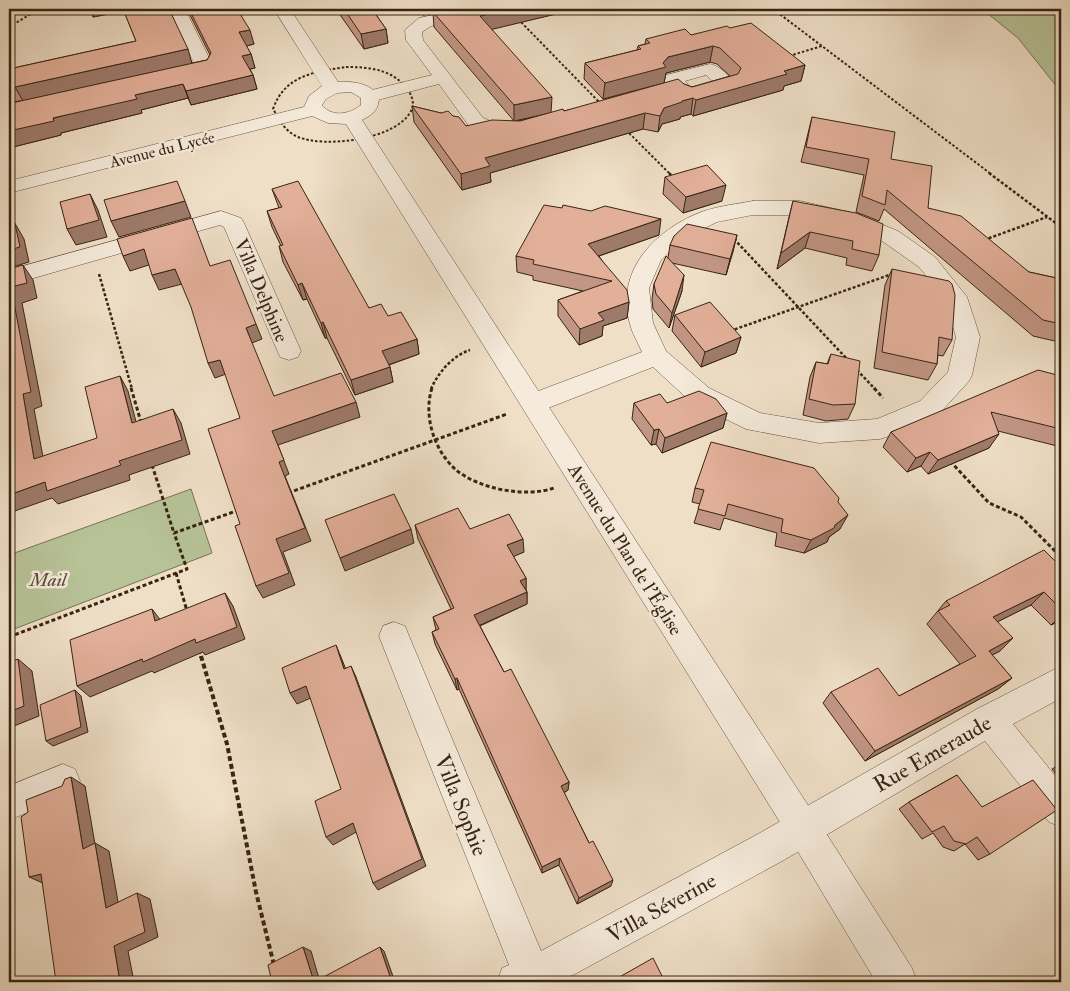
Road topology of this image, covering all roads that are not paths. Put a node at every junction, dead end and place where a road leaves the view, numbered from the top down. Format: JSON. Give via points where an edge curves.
{"nodes":[{"id":1,"x":177,"y":9,"type":"edge"},
{"id":2,"x":282,"y":9,"type":"edge"},
{"id":3,"x":483,"y":9,"type":"edge"},
{"id":4,"x":158,"y":78,"type":"edge"},
{"id":5,"x":444,"y":78,"type":"junction"},
{"id":6,"x":680,"y":86,"type":"edge"},
{"id":7,"x":334,"y":89,"type":"junction"},
{"id":8,"x":661,"y":91,"type":"edge"},
{"id":9,"x":370,"y":96,"type":"junction"},
{"id":10,"x":315,"y":110,"type":"junction"},
{"id":11,"x":351,"y":117,"type":"junction"},
{"id":12,"x":529,"y":126,"type":"edge"},
{"id":13,"x":9,"y":187,"type":"edge"},
{"id":14,"x":9,"y":278,"type":"edge"},
{"id":15,"x":289,"y":351,"type":"dead end"},
{"id":16,"x":656,"y":356,"type":"junction"},
{"id":17,"x":534,"y":404,"type":"junction"},
{"id":18,"x":394,"y":636,"type":"dead end"},
{"id":19,"x":1061,"y":681,"type":"edge"},
{"id":20,"x":989,"y":720,"type":"junction"},
{"id":21,"x":64,"y":781,"type":"edge"},
{"id":22,"x":9,"y":803,"type":"edge"},
{"id":23,"x":1061,"y":810,"type":"edge"},
{"id":24,"x":803,"y":828,"type":"junction"},
{"id":25,"x":527,"y":979,"type":"edge"},
{"id":26,"x":898,"y":982,"type":"edge"}],
"edges":[{"from":1,"to":4,"type":"street","via":[[206,68]]},
{"from":2,"to":7,"type":"street"},
{"from":3,"to":5,"type":"street","via":[[425,22],[413,30],[415,40]]},
{"from":5,"to":9,"type":"street"},
{"from":5,"to":12,"type":"street","via":[[476,122],[494,129]]},
{"from":6,"to":8,"type":"street"},
{"from":7,"to":9,"type":"street","via":[[351,87]]},
{"from":7,"to":10,"type":"street","via":[[315,100]]},
{"from":9,"to":11,"type":"street","via":[[370,106]]},
{"from":10,"to":11,"type":"street","via":[[334,118]]},
{"from":10,"to":13,"type":"street","name":"Avenue du Lycée"},
{"from":11,"to":17,"type":"street","name":"Avenue du Plan de l'Église"},
{"from":14,"to":15,"type":"street","name":"Villa Delphine","via":[[221,218],[233,223]]},
{"from":16,"to":16,"type":"street","via":[[641,323],[638,288],[651,257],[676,233],[711,216],[753,208],[800,208],[846,218],[890,236],[927,262],[956,297],[968,336],[960,375],[930,408],[880,428],[819,433],[756,422],[700,395]]},
{"from":16,"to":17,"type":"street"},
{"from":17,"to":24,"type":"street","name":"Avenue du Plan de l'Église"},
{"from":18,"to":25,"type":"street","name":"Villa Sophie"},
{"from":19,"to":20,"type":"street","name":"Rue Emeraude"},
{"from":20,"to":23,"type":"street"},
{"from":20,"to":24,"type":"street","name":"Rue Emeraude"},
{"from":21,"to":22,"type":"street"},
{"from":24,"to":25,"type":"street","name":"Villa Séverine"},
{"from":24,"to":26,"type":"street","name":"Avenue du Plan de l'Église"}]}
